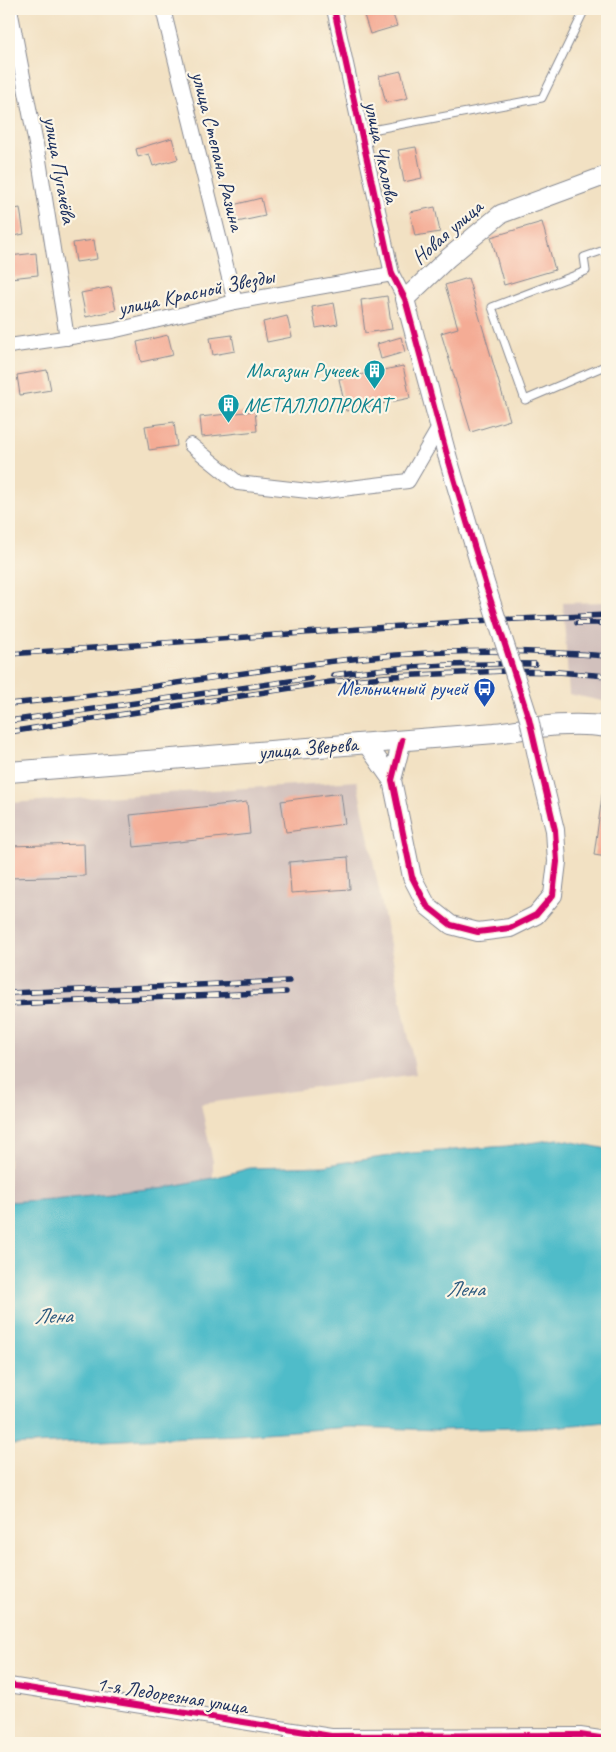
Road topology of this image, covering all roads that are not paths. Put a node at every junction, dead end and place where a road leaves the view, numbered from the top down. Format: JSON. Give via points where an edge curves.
{"nodes":[{"id":1,"x":10,"y":9,"type":"edge"},
{"id":2,"x":162,"y":9,"type":"edge"},
{"id":3,"x":334,"y":9,"type":"edge"},
{"id":4,"x":585,"y":9,"type":"edge"},
{"id":5,"x":361,"y":132,"type":"junction"},
{"id":6,"x":607,"y":174,"type":"edge"},
{"id":7,"x":607,"y":249,"type":"edge"},
{"id":8,"x":392,"y":274,"type":"junction"},
{"id":9,"x":404,"y":299,"type":"junction"},
{"id":10,"x":235,"y":302,"type":"junction"},
{"id":11,"x":67,"y":338,"type":"junction"},
{"id":12,"x":9,"y":346,"type":"edge"},
{"id":13,"x":607,"y":365,"type":"edge"},
{"id":14,"x":440,"y":426,"type":"junction"},
{"id":15,"x":191,"y":445,"type":"dead end"},
{"id":16,"x":607,"y":727,"type":"edge"},
{"id":17,"x":402,"y":740,"type":"junction"},
{"id":18,"x":366,"y":743,"type":"junction"},
{"id":19,"x":9,"y":772,"type":"edge"},
{"id":20,"x":392,"y":780,"type":"junction"},
{"id":21,"x":9,"y":1685,"type":"edge"},
{"id":22,"x":331,"y":1736,"type":"junction"},
{"id":23,"x":607,"y":1739,"type":"edge"},
{"id":24,"x":289,"y":1743,"type":"edge"}],
"edges":[{"from":1,"to":11,"type":"street","name":"улица Пугачёва"},
{"from":2,"to":10,"type":"street","name":"улица Степана Разина"},
{"from":3,"to":5,"type":"street","name":"улица Чкалова"},
{"from":4,"to":5,"type":"lane","via":[[542,98]]},
{"from":5,"to":8,"type":"street","name":"улица Чкалова"},
{"from":6,"to":9,"type":"street","name":"Новая улица","via":[[501,214]]},
{"from":7,"to":13,"type":"lane","via":[[584,257],[586,271],[492,307],[525,400]]},
{"from":8,"to":9,"type":"street","name":"улица Чкалова"},
{"from":8,"to":10,"type":"street","name":"улица Красной Звезды"},
{"from":9,"to":14,"type":"street"},
{"from":10,"to":11,"type":"street","name":"улица Красной Звезды","via":[[112,331]]},
{"from":11,"to":12,"type":"street","name":"улица Красной Звезды"},
{"from":14,"to":15,"type":"street","via":[[408,481],[316,492],[238,483]]},
{"from":14,"to":20,"type":"street","bridge":true,"via":[[529,719],[555,830],[558,862],[553,895],[536,915],[510,928],[478,932],[451,926],[427,906],[412,877]]},
{"from":16,"to":17,"type":"main road","name":"улица Зверева","via":[[590,724],[554,726]]},
{"from":17,"to":18,"type":"main road","name":"улица Зверева"},
{"from":17,"to":20,"type":"street"},
{"from":18,"to":19,"type":"main road","name":"улица Зверева"},
{"from":18,"to":20,"type":"street"},
{"from":21,"to":22,"type":"street","name":"1-я Ледорезная улица"},
{"from":22,"to":23,"type":"street","via":[[580,1735]]},
{"from":22,"to":24,"type":"street"}]}
